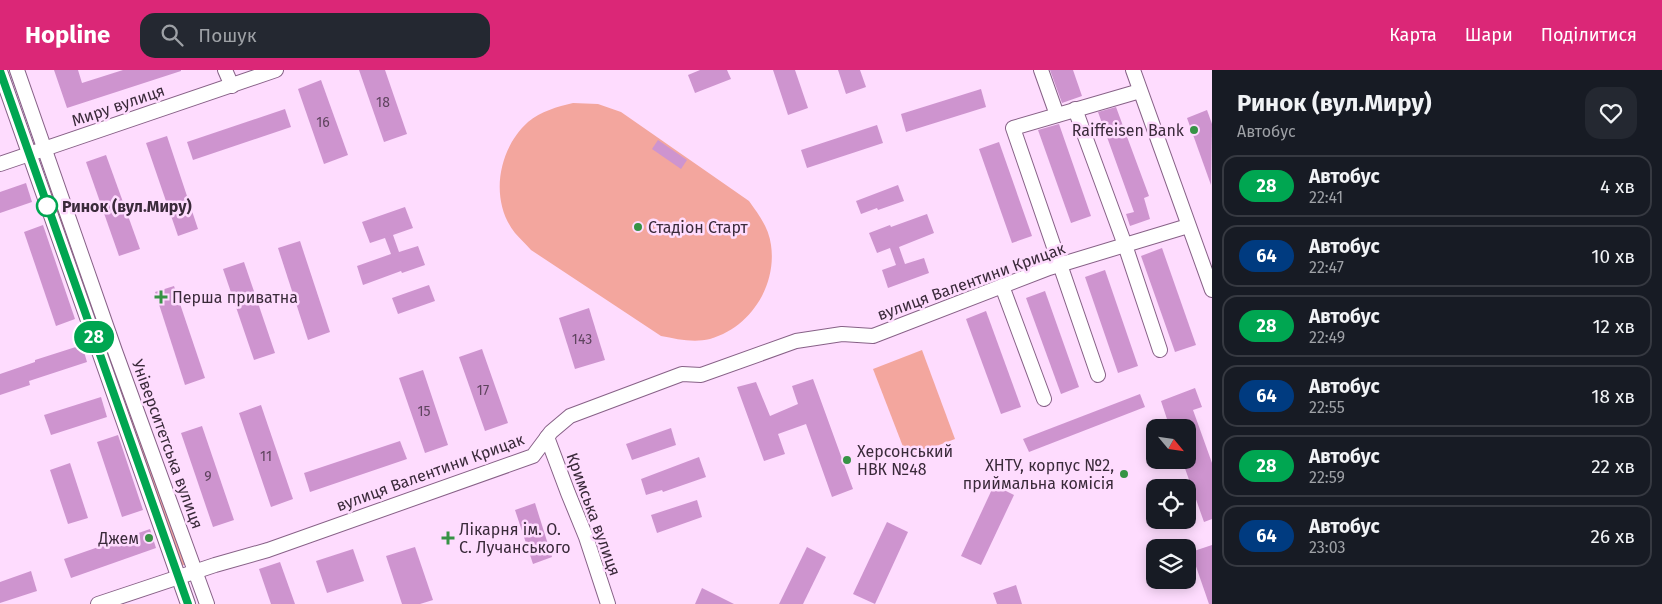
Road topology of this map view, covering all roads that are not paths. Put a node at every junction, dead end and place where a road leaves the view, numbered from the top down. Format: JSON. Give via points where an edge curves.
{"nodes":[{"id":1,"x":17,"y":70,"type":"edge"},
{"id":2,"x":225,"y":70,"type":"edge"},
{"id":3,"x":276,"y":70,"type":"edge"},
{"id":4,"x":1041,"y":70,"type":"edge"},
{"id":5,"x":1133,"y":70,"type":"edge"},
{"id":6,"x":0,"y":71,"type":"edge"},
{"id":7,"x":232,"y":86,"type":"junction"},
{"id":8,"x":1140,"y":91,"type":"junction"},
{"id":9,"x":1075,"y":109,"type":"junction"},
{"id":10,"x":1057,"y":115,"type":"junction"},
{"id":11,"x":44,"y":149,"type":"junction"},
{"id":12,"x":29,"y":154,"type":"junction"},
{"id":13,"x":0,"y":164,"type":"edge"},
{"id":14,"x":1188,"y":226,"type":"junction"},
{"id":15,"x":1125,"y":245,"type":"junction"},
{"id":16,"x":1060,"y":265,"type":"junction"},
{"id":17,"x":1002,"y":286,"type":"junction"},
{"id":18,"x":1212,"y":290,"type":"edge"},
{"id":19,"x":1160,"y":350,"type":"dead end"},
{"id":20,"x":1098,"y":375,"type":"dead end"},
{"id":21,"x":1044,"y":399,"type":"dead end"},
{"id":22,"x":547,"y":437,"type":"junction"},
{"id":23,"x":196,"y":572,"type":"junction"},
{"id":24,"x":179,"y":578,"type":"junction"},
{"id":25,"x":98,"y":604,"type":"edge"},
{"id":26,"x":188,"y":604,"type":"edge"},
{"id":27,"x":207,"y":604,"type":"edge"},
{"id":28,"x":608,"y":604,"type":"edge"}],
"edges":[{"from":1,"to":11,"type":"street","name":"Університетська вулиця"},
{"from":2,"to":7,"type":"street"},
{"from":3,"to":7,"type":"street","name":"Миру вулиця"},
{"from":4,"to":10,"type":"street"},
{"from":5,"to":8,"type":"street"},
{"from":6,"to":12,"type":"street","name":"Університетська вулиця"},
{"from":7,"to":11,"type":"street","name":"Миру вулиця"},
{"from":8,"to":9,"type":"street"},
{"from":8,"to":14,"type":"street"},
{"from":9,"to":10,"type":"street"},
{"from":9,"to":15,"type":"street"},
{"from":10,"to":16,"type":"street","via":[[1013,128]]},
{"from":11,"to":12,"type":"street","name":"Миру вулиця"},
{"from":11,"to":23,"type":"street","name":"Університетська вулиця"},
{"from":12,"to":13,"type":"street","name":"Миру вулиця"},
{"from":12,"to":24,"type":"street","name":"Університетська вулиця"},
{"from":14,"to":15,"type":"street","name":"вулиця Валентини Крицак"},
{"from":14,"to":18,"type":"street"},
{"from":15,"to":16,"type":"street","name":"вулиця Валентини Крицак"},
{"from":15,"to":19,"type":"street"},
{"from":16,"to":17,"type":"street","name":"вулиця Валентини Крицак"},
{"from":16,"to":20,"type":"street"},
{"from":17,"to":21,"type":"street"},
{"from":17,"to":22,"type":"street","name":"вулиця Валентини Крицак","via":[[873,336],[842,334],[796,341],[701,375],[682,374],[570,416]]},
{"from":22,"to":23,"type":"street","name":"вулиця Валентини Крицак","via":[[533,456],[268,550]]},
{"from":22,"to":28,"type":"street","name":"Кримська вулиця"},
{"from":23,"to":24,"type":"street","name":"вулиця Валентини Крицак"},
{"from":23,"to":27,"type":"street","name":"Університетська вулиця"},
{"from":24,"to":25,"type":"street","name":"вулиця Валентини Крицак"},
{"from":24,"to":26,"type":"street","name":"Університетська вулиця"}]}
